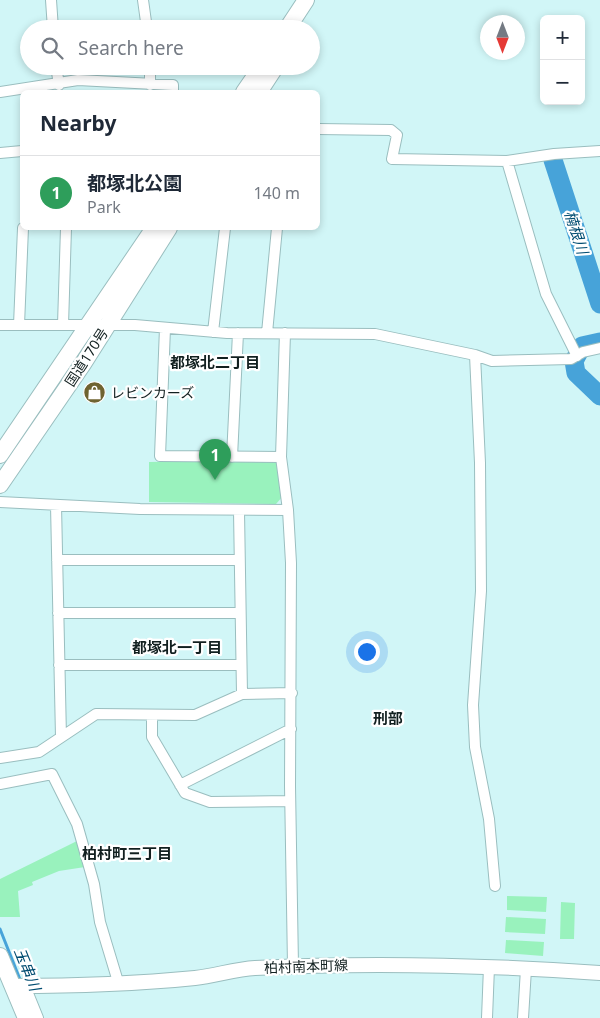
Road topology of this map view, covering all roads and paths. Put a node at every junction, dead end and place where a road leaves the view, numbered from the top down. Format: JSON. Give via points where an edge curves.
{"nodes":[{"id":1,"x":51,"y":0,"type":"edge"},
{"id":2,"x":143,"y":0,"type":"edge"},
{"id":3,"x":306,"y":0,"type":"edge"},
{"id":4,"x":319,"y":0,"type":"edge"},
{"id":5,"x":52,"y":20,"type":"edge"},
{"id":6,"x":146,"y":20,"type":"edge"},
{"id":7,"x":293,"y":20,"type":"edge"},
{"id":8,"x":306,"y":20,"type":"edge"},
{"id":9,"x":58,"y":75,"type":"edge"},
{"id":10,"x":150,"y":75,"type":"edge"},
{"id":11,"x":256,"y":75,"type":"edge"},
{"id":12,"x":270,"y":75,"type":"edge"},
{"id":13,"x":60,"y":84,"type":"junction"},
{"id":14,"x":150,"y":85,"type":"junction"},
{"id":15,"x":173,"y":90,"type":"edge"},
{"id":16,"x":245,"y":90,"type":"edge"},
{"id":17,"x":259,"y":90,"type":"edge"},
{"id":18,"x":0,"y":92,"type":"edge"},
{"id":19,"x":320,"y":129,"type":"edge"},
{"id":20,"x":20,"y":151,"type":"edge"},
{"id":21,"x":600,"y":151,"type":"edge"},
{"id":22,"x":0,"y":153,"type":"edge"},
{"id":23,"x":507,"y":161,"type":"junction"},
{"id":24,"x":23,"y":230,"type":"edge"},
{"id":25,"x":66,"y":230,"type":"edge"},
{"id":26,"x":153,"y":230,"type":"edge"},
{"id":27,"x":168,"y":230,"type":"edge"},
{"id":28,"x":225,"y":230,"type":"edge"},
{"id":29,"x":277,"y":230,"type":"edge"},
{"id":30,"x":0,"y":325,"type":"edge"},
{"id":31,"x":20,"y":325,"type":"junction"},
{"id":32,"x":63,"y":325,"type":"junction"},
{"id":33,"x":87,"y":325,"type":"junction"},
{"id":34,"x":107,"y":326,"type":"junction"},
{"id":35,"x":165,"y":328,"type":"junction"},
{"id":36,"x":213,"y":332,"type":"junction"},
{"id":37,"x":238,"y":333,"type":"junction"},
{"id":38,"x":266,"y":333,"type":"junction"},
{"id":39,"x":285,"y":333,"type":"junction"},
{"id":40,"x":600,"y":348,"type":"edge"},
{"id":41,"x":475,"y":355,"type":"junction"},
{"id":42,"x":577,"y":356,"type":"junction"},
{"id":43,"x":0,"y":455,"type":"edge"},
{"id":44,"x":232,"y":457,"type":"junction"},
{"id":45,"x":281,"y":457,"type":"junction"},
{"id":46,"x":0,"y":485,"type":"edge"},
{"id":47,"x":0,"y":502,"type":"edge"},
{"id":48,"x":56,"y":505,"type":"junction"},
{"id":49,"x":288,"y":510,"type":"junction"},
{"id":50,"x":239,"y":511,"type":"junction"},
{"id":51,"x":57,"y":560,"type":"junction"},
{"id":52,"x":238,"y":560,"type":"junction"},
{"id":53,"x":58,"y":612,"type":"junction"},
{"id":54,"x":240,"y":613,"type":"junction"},
{"id":55,"x":60,"y":665,"type":"junction"},
{"id":56,"x":240,"y":665,"type":"junction"},
{"id":57,"x":292,"y":693,"type":"junction"},
{"id":58,"x":242,"y":694,"type":"junction"},
{"id":59,"x":152,"y":715,"type":"junction"},
{"id":60,"x":291,"y":728,"type":"junction"},
{"id":61,"x":61,"y":737,"type":"junction"},
{"id":62,"x":0,"y":758,"type":"edge"},
{"id":63,"x":0,"y":784,"type":"edge"},
{"id":64,"x":180,"y":785,"type":"junction"},
{"id":65,"x":290,"y":801,"type":"junction"},
{"id":66,"x":494,"y":886,"type":"dead end"},
{"id":67,"x":0,"y":956,"type":"edge"},
{"id":68,"x":293,"y":966,"type":"junction"},
{"id":69,"x":489,"y":968,"type":"junction"},
{"id":70,"x":526,"y":969,"type":"junction"},
{"id":71,"x":600,"y":974,"type":"edge"},
{"id":72,"x":119,"y":985,"type":"junction"},
{"id":73,"x":19,"y":986,"type":"junction"},
{"id":74,"x":26,"y":1018,"type":"edge"},
{"id":75,"x":38,"y":1018,"type":"edge"},
{"id":76,"x":487,"y":1018,"type":"edge"},
{"id":77,"x":523,"y":1018,"type":"edge"}],
"edges":[{"from":1,"to":5,"type":"street"},
{"from":2,"to":6,"type":"street"},
{"from":3,"to":7,"type":"main road"},
{"from":4,"to":8,"type":"main road"},
{"from":9,"to":13,"type":"street"},
{"from":10,"to":14,"type":"street"},
{"from":11,"to":16,"type":"main road"},
{"from":12,"to":17,"type":"main road"},
{"from":13,"to":14,"type":"street","via":[[78,80]]},
{"from":13,"to":18,"type":"street"},
{"from":14,"to":15,"type":"street","via":[[173,85]]},
{"from":19,"to":23,"type":"street","via":[[391,130],[397,135],[392,159]]},
{"from":20,"to":22,"type":"street"},
{"from":21,"to":23,"type":"street"},
{"from":23,"to":42,"type":"street","via":[[546,294]]},
{"from":24,"to":31,"type":"street"},
{"from":25,"to":32,"type":"street"},
{"from":26,"to":33,"type":"main road","name":"国道170号"},
{"from":27,"to":34,"type":"main road","name":"国道170号"},
{"from":28,"to":36,"type":"street"},
{"from":29,"to":38,"type":"street"},
{"from":30,"to":31,"type":"street"},
{"from":31,"to":32,"type":"street"},
{"from":32,"to":33,"type":"street"},
{"from":33,"to":34,"type":"street"},
{"from":33,"to":43,"type":"main road","name":"国道170号"},
{"from":34,"to":35,"type":"street"},
{"from":34,"to":46,"type":"main road","name":"国道170号"},
{"from":35,"to":36,"type":"street"},
{"from":35,"to":44,"type":"street","via":[[160,456]]},
{"from":36,"to":37,"type":"street"},
{"from":37,"to":38,"type":"street"},
{"from":37,"to":44,"type":"street"},
{"from":38,"to":39,"type":"street"},
{"from":39,"to":41,"type":"street","via":[[375,334]]},
{"from":39,"to":45,"type":"street"},
{"from":40,"to":42,"type":"street"},
{"from":41,"to":42,"type":"street","via":[[492,361],[571,359]]},
{"from":41,"to":66,"type":"street","via":[[482,590],[474,705],[475,747],[489,819]]},
{"from":44,"to":45,"type":"street"},
{"from":45,"to":49,"type":"street"},
{"from":47,"to":48,"type":"street"},
{"from":48,"to":50,"type":"street"},
{"from":48,"to":51,"type":"street"},
{"from":49,"to":50,"type":"street"},
{"from":49,"to":57,"type":"street"},
{"from":50,"to":52,"type":"street"},
{"from":51,"to":52,"type":"street"},
{"from":51,"to":53,"type":"street"},
{"from":52,"to":54,"type":"street"},
{"from":53,"to":54,"type":"street"},
{"from":53,"to":55,"type":"street"},
{"from":54,"to":56,"type":"street"},
{"from":55,"to":56,"type":"street"},
{"from":55,"to":61,"type":"street"},
{"from":56,"to":58,"type":"street"},
{"from":57,"to":58,"type":"street"},
{"from":57,"to":60,"type":"street"},
{"from":58,"to":59,"type":"street","via":[[195,715]]},
{"from":59,"to":61,"type":"street","via":[[96,714]]},
{"from":59,"to":64,"type":"street","via":[[152,737]]},
{"from":60,"to":64,"type":"street"},
{"from":60,"to":65,"type":"street"},
{"from":61,"to":62,"type":"street","via":[[39,752]]},
{"from":63,"to":72,"type":"street","via":[[52,774],[77,824]]},
{"from":64,"to":65,"type":"street","via":[[185,793],[210,802]]},
{"from":65,"to":68,"type":"street"},
{"from":67,"to":73,"type":"main road"},
{"from":68,"to":69,"type":"main road","name":"柏村南本町線"},
{"from":68,"to":72,"type":"main road","name":"柏村南本町線"},
{"from":69,"to":70,"type":"main road","name":"柏村南本町線"},
{"from":69,"to":76,"type":"street"},
{"from":70,"to":71,"type":"main road","name":"柏村南本町線"},
{"from":70,"to":77,"type":"street"},
{"from":72,"to":73,"type":"main road","name":"柏村南本町線"},
{"from":73,"to":74,"type":"main road"},
{"from":73,"to":75,"type":"street"}]}
